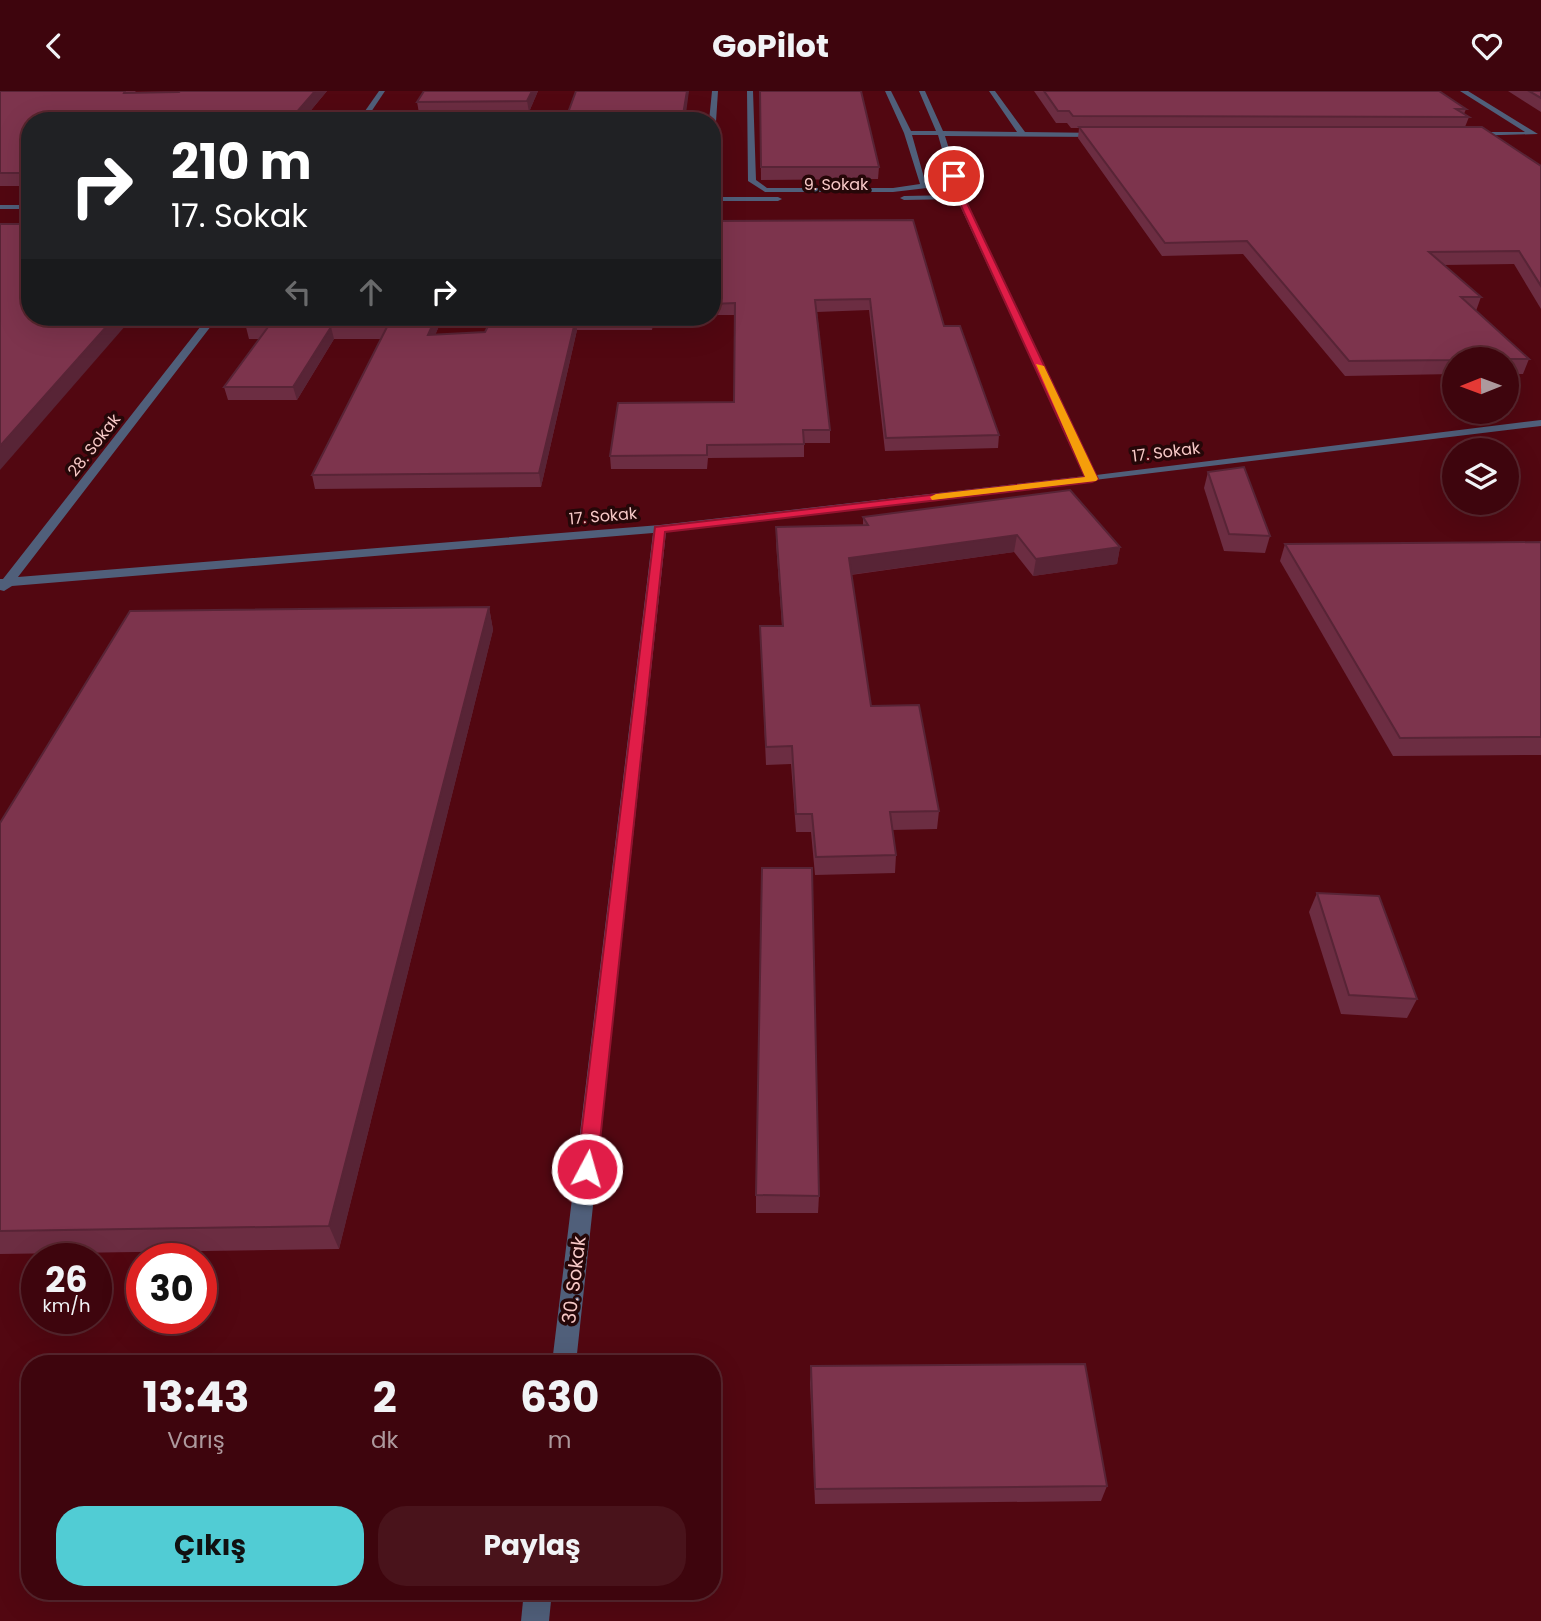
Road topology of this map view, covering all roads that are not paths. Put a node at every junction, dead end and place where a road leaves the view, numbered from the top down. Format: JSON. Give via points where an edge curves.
{"nodes":[{"id":1,"x":382,"y":91,"type":"edge"},
{"id":2,"x":715,"y":91,"type":"edge"},
{"id":3,"x":750,"y":91,"type":"edge"},
{"id":4,"x":888,"y":91,"type":"edge"},
{"id":5,"x":922,"y":91,"type":"edge"},
{"id":6,"x":992,"y":91,"type":"edge"},
{"id":7,"x":1464,"y":91,"type":"edge"},
{"id":8,"x":367,"y":112,"type":"edge"},
{"id":9,"x":713,"y":112,"type":"edge"},
{"id":10,"x":908,"y":133,"type":"junction"},
{"id":11,"x":1465,"y":134,"type":"edge"},
{"id":12,"x":941,"y":135,"type":"junction"},
{"id":13,"x":1023,"y":135,"type":"junction"},
{"id":14,"x":1105,"y":135,"type":"edge"},
{"id":15,"x":1538,"y":137,"type":"edge"},
{"id":16,"x":960,"y":197,"type":"junction"},
{"id":17,"x":721,"y":199,"type":"edge"},
{"id":18,"x":0,"y":207,"type":"edge"},
{"id":19,"x":21,"y":207,"type":"edge"},
{"id":20,"x":207,"y":326,"type":"edge"},
{"id":21,"x":1541,"y":423,"type":"edge"},
{"id":22,"x":1092,"y":479,"type":"junction"},
{"id":23,"x":660,"y":529,"type":"junction"},
{"id":24,"x":3,"y":586,"type":"edge"},
{"id":25,"x":565,"y":1355,"type":"edge"},
{"id":26,"x":537,"y":1600,"type":"edge"},
{"id":27,"x":535,"y":1621,"type":"edge"}],
"edges":[{"from":1,"to":8,"type":"street"},
{"from":2,"to":9,"type":"street"},
{"from":3,"to":10,"type":"street","via":[[752,181],[765,190],[924,186]]},
{"from":4,"to":10,"type":"street"},
{"from":5,"to":12,"type":"street"},
{"from":6,"to":13,"type":"street"},
{"from":7,"to":15,"type":"street"},
{"from":10,"to":12,"type":"street"},
{"from":11,"to":15,"type":"street"},
{"from":12,"to":13,"type":"street"},
{"from":12,"to":16,"type":"street"},
{"from":13,"to":14,"type":"street"},
{"from":16,"to":17,"type":"street","name":"9. Sokak"},
{"from":16,"to":22,"type":"street"},
{"from":18,"to":19,"type":"street"},
{"from":20,"to":24,"type":"street","name":"28. Sokak"},
{"from":21,"to":22,"type":"street","name":"17. Sokak"},
{"from":22,"to":23,"type":"street","name":"17. Sokak"},
{"from":23,"to":24,"type":"street","name":"17. Sokak"},
{"from":23,"to":25,"type":"street","name":"30. Sokak"},
{"from":26,"to":27,"type":"street"}]}
